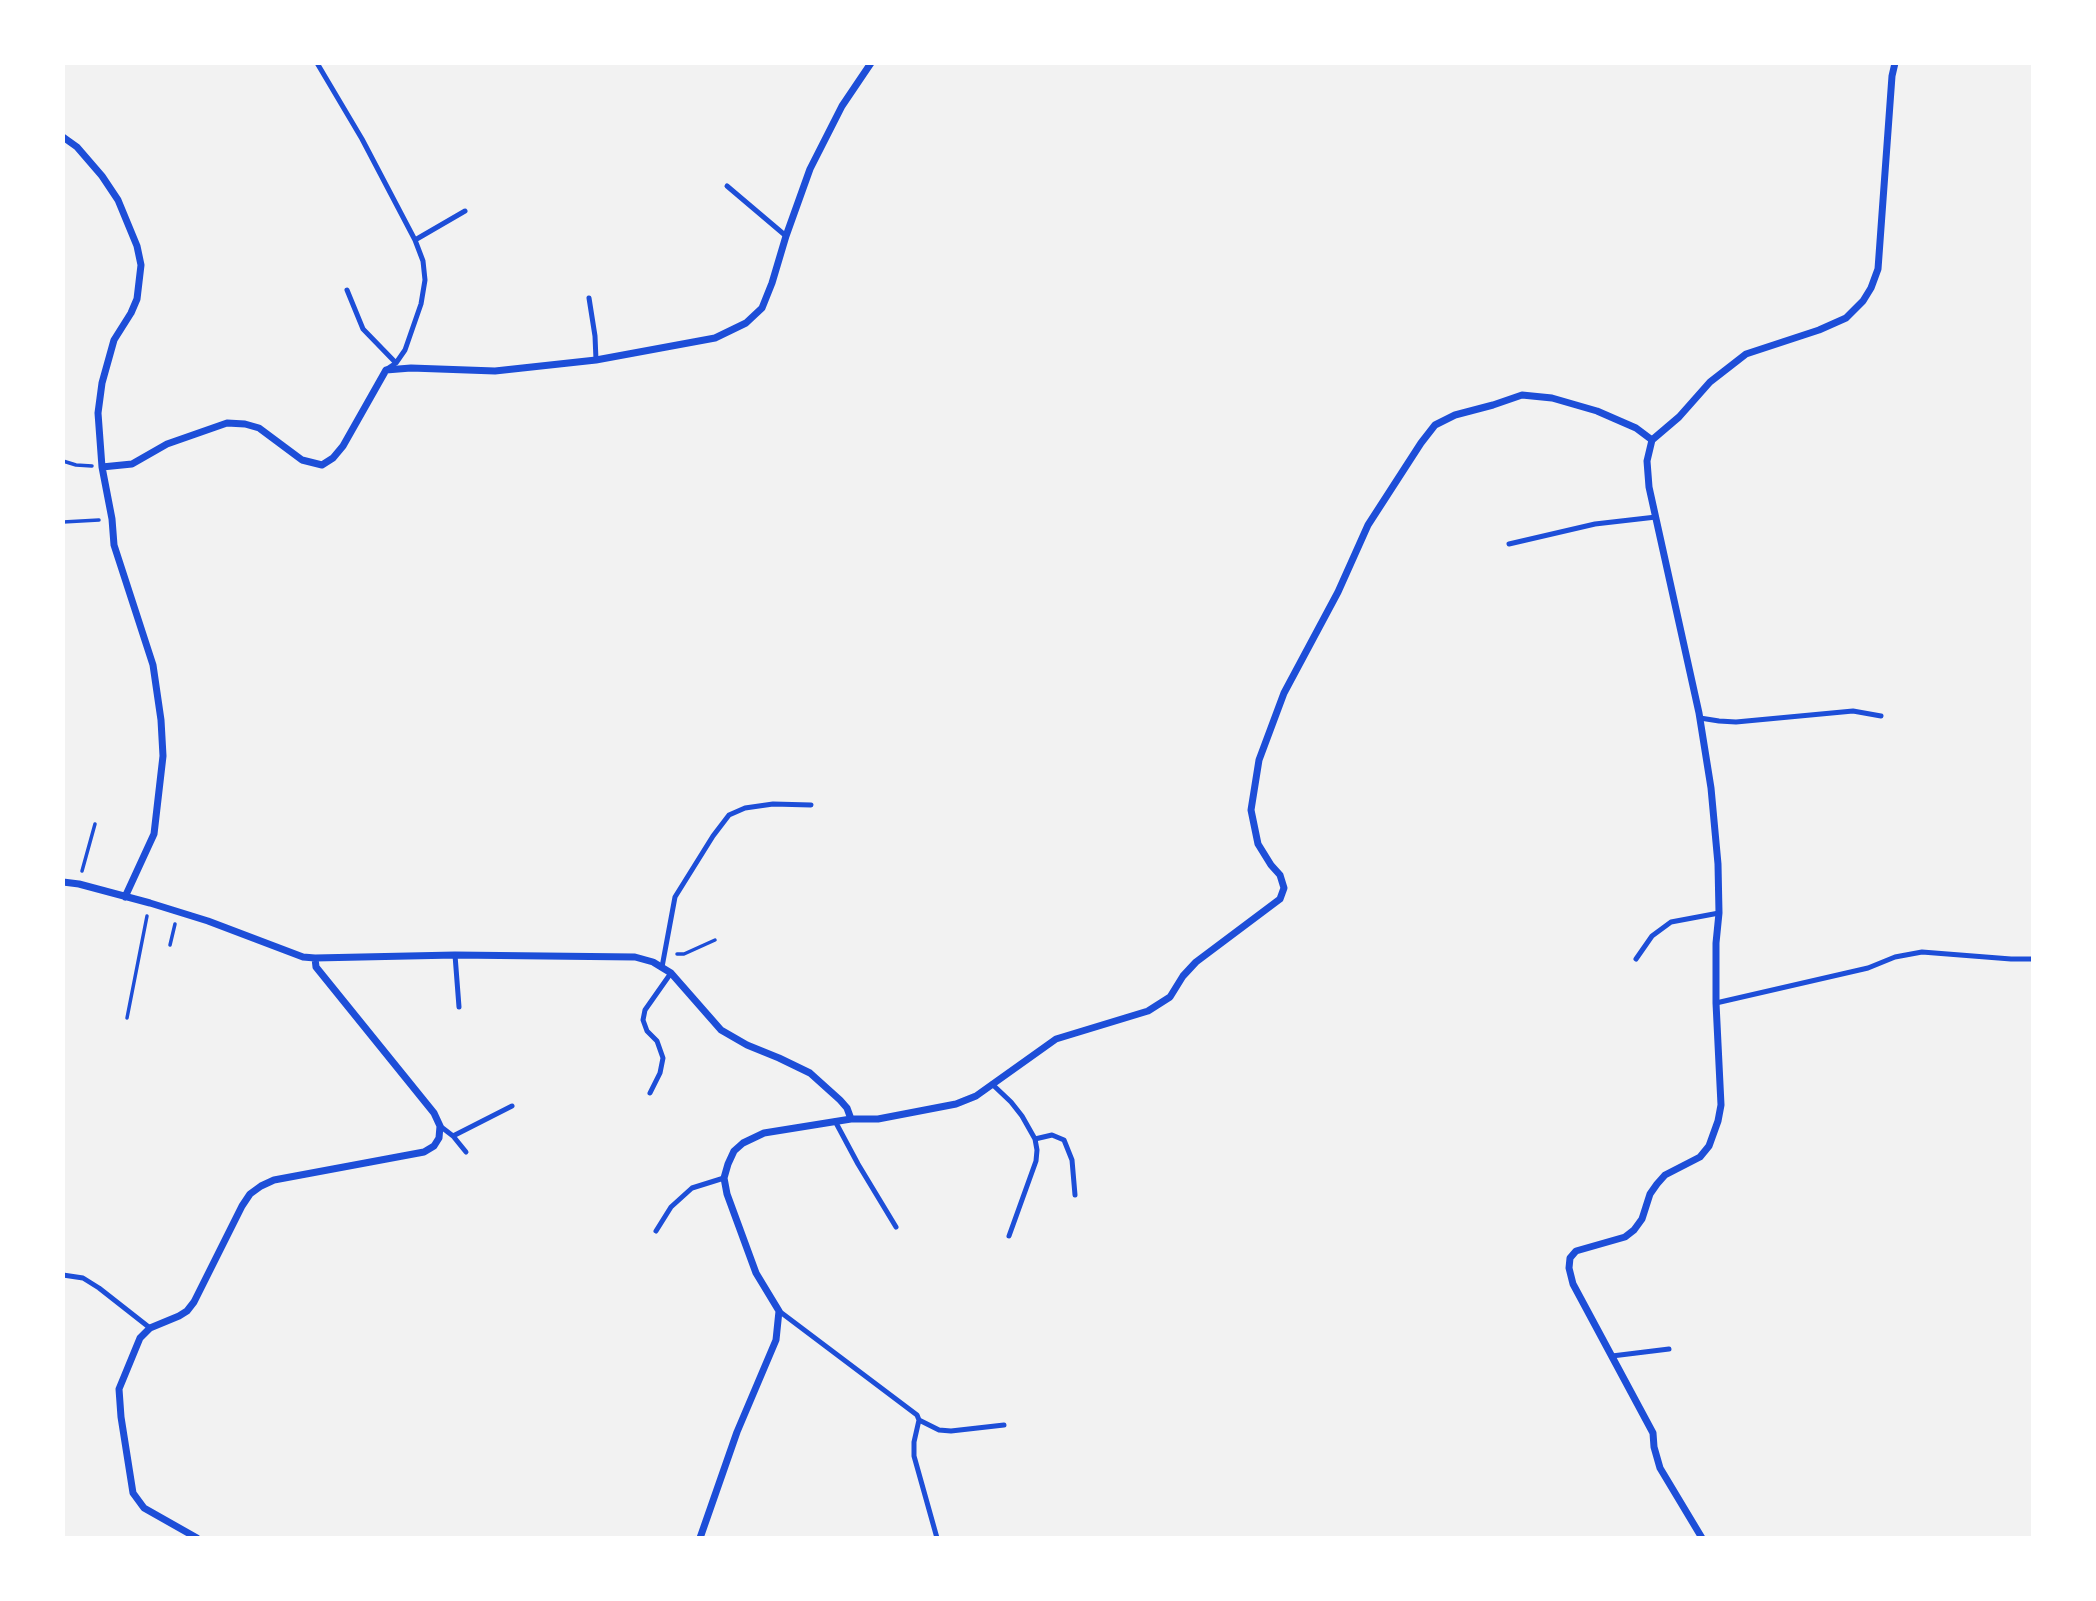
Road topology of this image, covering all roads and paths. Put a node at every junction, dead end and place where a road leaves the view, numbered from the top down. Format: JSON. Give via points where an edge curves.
{"nodes":[{"id":1,"x":317,"y":63,"type":"edge"},
{"id":2,"x":872,"y":63,"type":"edge"},
{"id":3,"x":1895,"y":63,"type":"edge"},
{"id":4,"x":63,"y":137,"type":"edge"},
{"id":5,"x":727,"y":186,"type":"dead end"},
{"id":6,"x":465,"y":211,"type":"dead end"},
{"id":7,"x":786,"y":236,"type":"junction"},
{"id":8,"x":415,"y":240,"type":"junction"},
{"id":9,"x":347,"y":290,"type":"dead end"},
{"id":10,"x":589,"y":298,"type":"dead end"},
{"id":11,"x":596,"y":360,"type":"junction"},
{"id":12,"x":396,"y":363,"type":"junction"},
{"id":13,"x":386,"y":370,"type":"junction"},
{"id":14,"x":1652,"y":440,"type":"junction"},
{"id":15,"x":63,"y":461,"type":"edge"},
{"id":16,"x":102,"y":467,"type":"junction"},
{"id":17,"x":1656,"y":517,"type":"junction"},
{"id":18,"x":112,"y":519,"type":"junction"},
{"id":19,"x":63,"y":522,"type":"edge"},
{"id":20,"x":1509,"y":544,"type":"dead end"},
{"id":21,"x":1881,"y":716,"type":"dead end"},
{"id":22,"x":1700,"y":718,"type":"junction"},
{"id":23,"x":811,"y":806,"type":"dead end"},
{"id":24,"x":95,"y":824,"type":"dead end"},
{"id":25,"x":63,"y":882,"type":"edge"},
{"id":26,"x":79,"y":884,"type":"junction"},
{"id":27,"x":125,"y":897,"type":"junction"},
{"id":28,"x":150,"y":903,"type":"junction"},
{"id":29,"x":178,"y":912,"type":"junction"},
{"id":30,"x":1719,"y":913,"type":"junction"},
{"id":31,"x":715,"y":940,"type":"dead end"},
{"id":32,"x":170,"y":945,"type":"dead end"},
{"id":33,"x":664,"y":954,"type":"junction"},
{"id":34,"x":456,"y":955,"type":"junction"},
{"id":35,"x":315,"y":958,"type":"junction"},
{"id":36,"x":1636,"y":959,"type":"dead end"},
{"id":37,"x":2033,"y":959,"type":"edge"},
{"id":38,"x":662,"y":967,"type":"junction"},
{"id":39,"x":671,"y":973,"type":"junction"},
{"id":40,"x":1716,"y":1003,"type":"junction"},
{"id":41,"x":459,"y":1007,"type":"dead end"},
{"id":42,"x":127,"y":1018,"type":"dead end"},
{"id":43,"x":992,"y":1084,"type":"junction"},
{"id":44,"x":650,"y":1093,"type":"dead end"},
{"id":45,"x":512,"y":1105,"type":"dead end"},
{"id":46,"x":851,"y":1119,"type":"junction"},
{"id":47,"x":835,"y":1121,"type":"junction"},
{"id":48,"x":440,"y":1126,"type":"junction"},
{"id":49,"x":453,"y":1136,"type":"junction"},
{"id":50,"x":1035,"y":1139,"type":"junction"},
{"id":51,"x":466,"y":1152,"type":"dead end"},
{"id":52,"x":724,"y":1178,"type":"junction"},
{"id":53,"x":1075,"y":1195,"type":"dead end"},
{"id":54,"x":896,"y":1227,"type":"dead end"},
{"id":55,"x":656,"y":1231,"type":"dead end"},
{"id":56,"x":1009,"y":1236,"type":"dead end"},
{"id":57,"x":63,"y":1275,"type":"edge"},
{"id":58,"x":779,"y":1311,"type":"junction"},
{"id":59,"x":150,"y":1328,"type":"junction"},
{"id":60,"x":1669,"y":1349,"type":"dead end"},
{"id":61,"x":1612,"y":1356,"type":"junction"},
{"id":62,"x":919,"y":1420,"type":"junction"},
{"id":63,"x":1004,"y":1425,"type":"dead end"},
{"id":64,"x":197,"y":1538,"type":"edge"},
{"id":65,"x":700,"y":1538,"type":"edge"},
{"id":66,"x":937,"y":1538,"type":"edge"},
{"id":67,"x":1702,"y":1538,"type":"edge"}],
"edges":[{"from":1,"to":8,"type":"lane"},
{"from":2,"to":7,"type":"street","via":[[842,106],[810,169]]},
{"from":3,"to":14,"type":"street","via":[[1878,270],[1863,301],[1846,318],[1746,354],[1710,382]]},
{"from":4,"to":16,"type":"street","via":[[77,147],[118,200],[141,265],[137,299],[114,340],[102,383],[98,413]]},
{"from":5,"to":7,"type":"lane"},
{"from":6,"to":8,"type":"lane"},
{"from":7,"to":11,"type":"street","via":[[762,308],[746,323],[715,338]]},
{"from":8,"to":12,"type":"lane","via":[[425,280],[405,350]]},
{"from":9,"to":12,"type":"lane","via":[[363,329]]},
{"from":10,"to":11,"type":"lane"},
{"from":11,"to":13,"type":"street","via":[[495,371]]},
{"from":12,"to":13,"type":"lane"},
{"from":13,"to":16,"type":"street","via":[[343,446],[322,465],[302,460],[259,428],[227,423],[167,444],[132,464]]},
{"from":14,"to":17,"type":"street","via":[[1647,461]]},
{"from":14,"to":43,"type":"street","via":[[1597,411],[1522,395],[1435,425],[1368,525],[1284,693],[1259,760],[1251,810],[1258,844],[1280,875],[1284,888],[1280,899],[1196,962],[1170,997],[1148,1011],[1056,1039]]},
{"from":15,"to":16,"type":"path"},
{"from":16,"to":18,"type":"street"},
{"from":17,"to":20,"type":"lane","via":[[1595,524]]},
{"from":17,"to":22,"type":"street"},
{"from":18,"to":19,"type":"path"},
{"from":18,"to":27,"type":"street","via":[[114,545],[153,665],[163,756],[154,834]]},
{"from":21,"to":22,"type":"lane","via":[[1853,711],[1736,722]]},
{"from":22,"to":30,"type":"street","via":[[1716,838]]},
{"from":23,"to":33,"type":"lane","via":[[745,808],[729,815],[676,897]]},
{"from":24,"to":26,"type":"path"},
{"from":25,"to":26,"type":"street"},
{"from":26,"to":27,"type":"street"},
{"from":27,"to":28,"type":"street"},
{"from":28,"to":29,"type":"street"},
{"from":28,"to":42,"type":"path"},
{"from":29,"to":32,"type":"path"},
{"from":29,"to":35,"type":"street"},
{"from":30,"to":36,"type":"lane","via":[[1671,922],[1652,936]]},
{"from":30,"to":40,"type":"street"},
{"from":31,"to":33,"type":"path","via":[[684,954]]},
{"from":33,"to":38,"type":"lane"},
{"from":34,"to":35,"type":"street"},
{"from":34,"to":38,"type":"street","via":[[635,957]]},
{"from":34,"to":41,"type":"lane"},
{"from":35,"to":48,"type":"street","via":[[316,967]]},
{"from":37,"to":40,"type":"lane","via":[[1922,952]]},
{"from":38,"to":39,"type":"street"},
{"from":39,"to":44,"type":"lane","via":[[643,1020],[663,1058]]},
{"from":39,"to":46,"type":"street","via":[[721,1030],[810,1073],[840,1100]]},
{"from":40,"to":61,"type":"street","via":[[1721,1105],[1709,1146],[1700,1157],[1665,1175],[1634,1230],[1625,1237],[1576,1251],[1570,1258],[1573,1284]]},
{"from":43,"to":46,"type":"street","via":[[956,1104],[878,1119]]},
{"from":43,"to":50,"type":"lane","via":[[1022,1116]]},
{"from":45,"to":49,"type":"lane"},
{"from":46,"to":47,"type":"street"},
{"from":47,"to":52,"type":"street","via":[[764,1132],[734,1151]]},
{"from":47,"to":54,"type":"lane"},
{"from":48,"to":49,"type":"lane"},
{"from":48,"to":59,"type":"street","via":[[439,1138],[424,1152],[261,1186],[242,1206],[187,1311]]},
{"from":49,"to":51,"type":"lane"},
{"from":50,"to":53,"type":"lane","via":[[1052,1135],[1064,1140],[1072,1160]]},
{"from":50,"to":56,"type":"lane","via":[[1036,1161]]},
{"from":52,"to":55,"type":"lane","via":[[692,1188],[671,1207]]},
{"from":52,"to":58,"type":"street","via":[[756,1273]]},
{"from":57,"to":59,"type":"lane","via":[[99,1288]]},
{"from":58,"to":62,"type":"lane","via":[[913,1410]]},
{"from":58,"to":65,"type":"street","via":[[776,1340]]},
{"from":59,"to":64,"type":"street","via":[[140,1338],[119,1389],[133,1493],[144,1507]]},
{"from":60,"to":61,"type":"lane"},
{"from":61,"to":67,"type":"street","via":[[1653,1433],[1660,1468]]},
{"from":62,"to":63,"type":"lane","via":[[951,1432]]},
{"from":62,"to":66,"type":"lane","via":[[914,1456]]}]}
